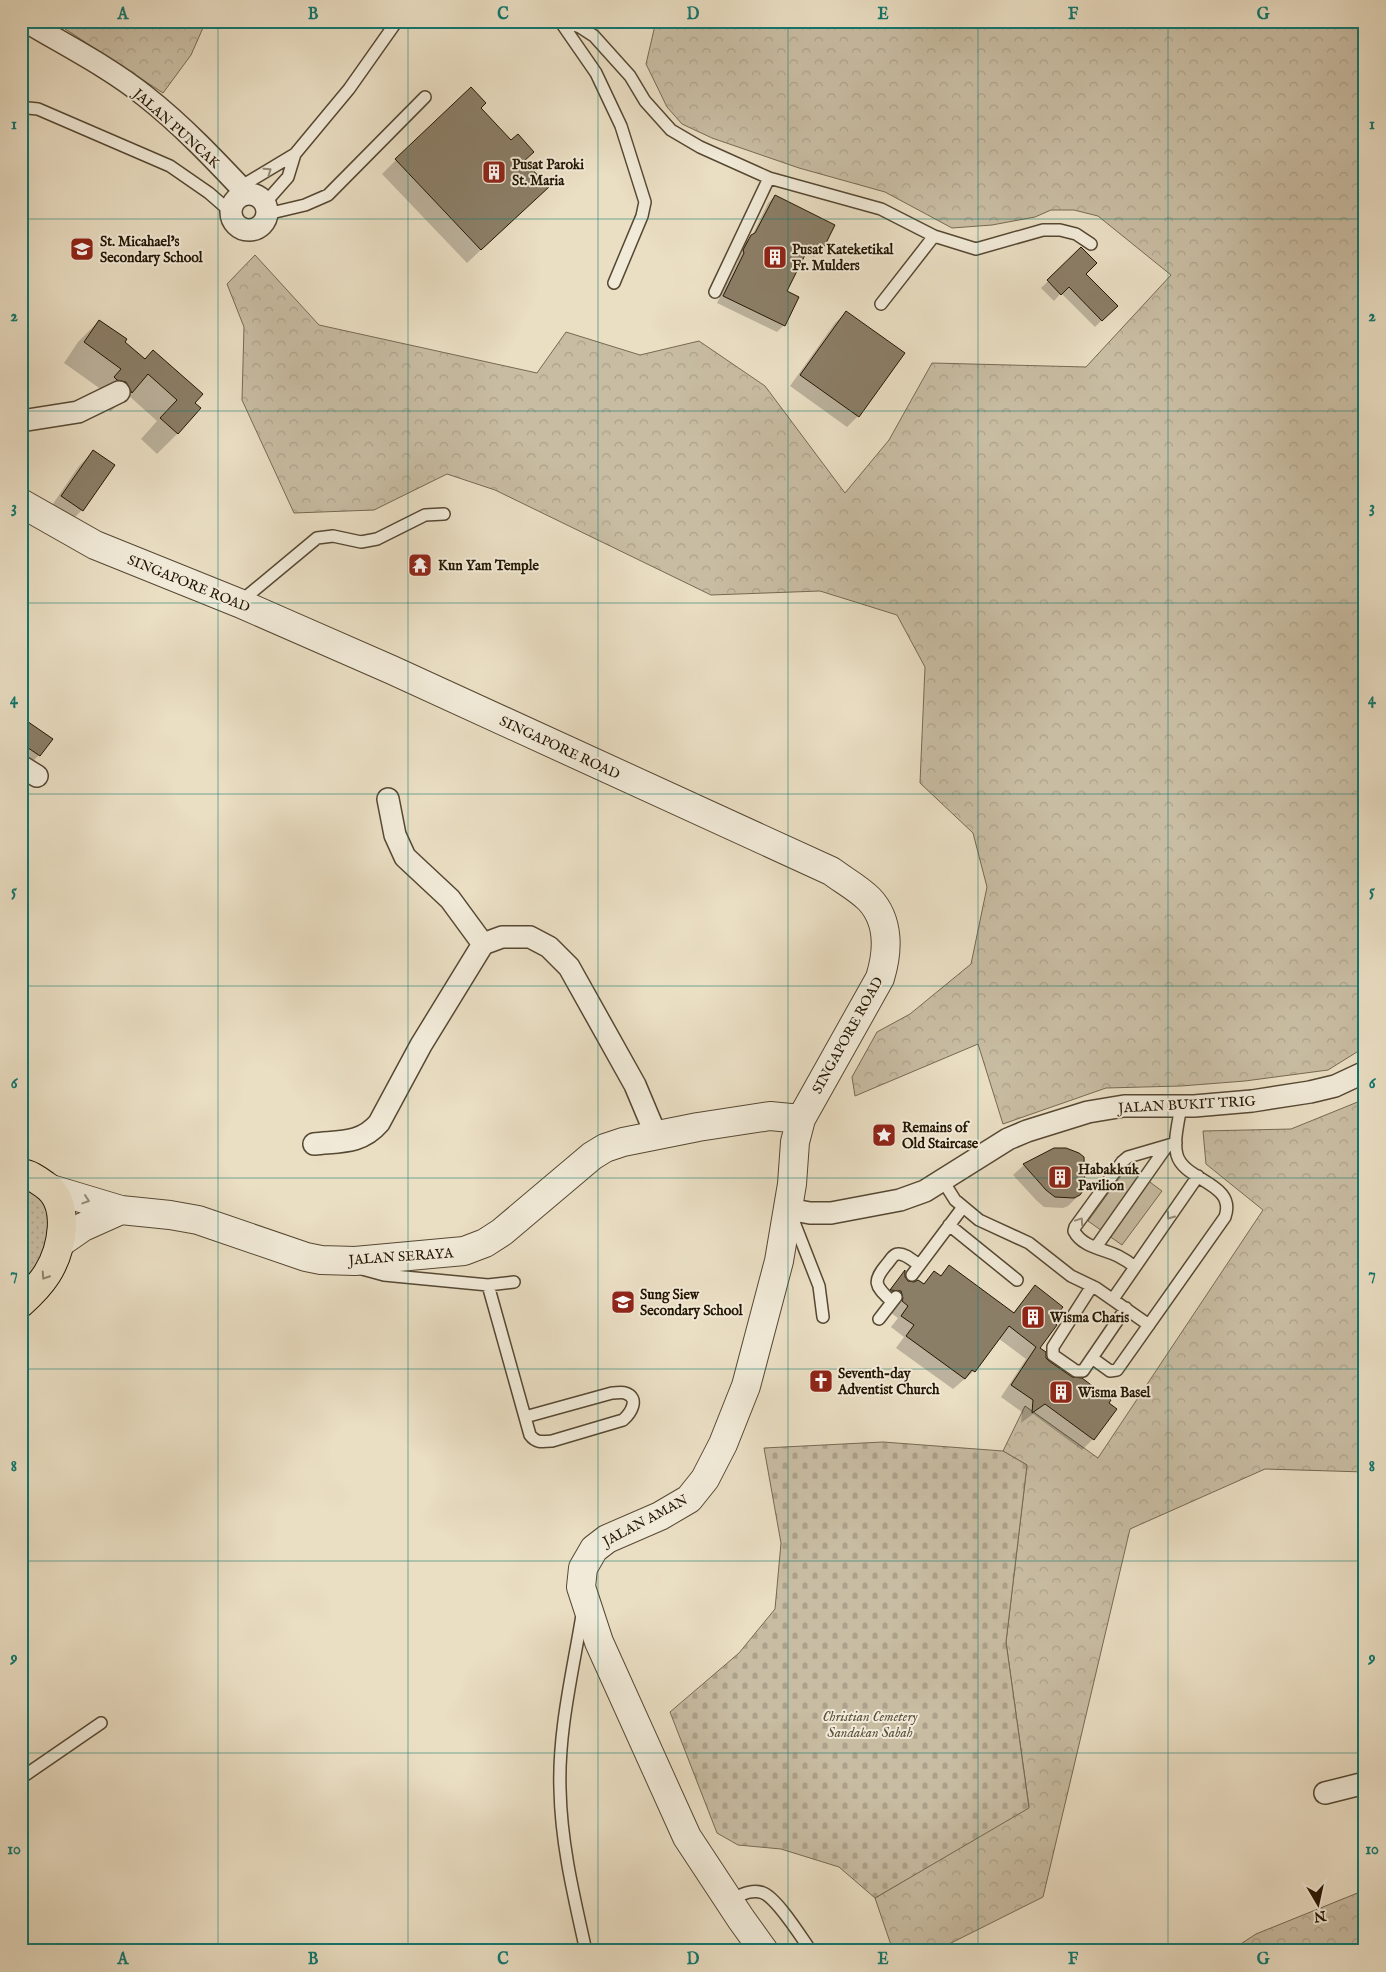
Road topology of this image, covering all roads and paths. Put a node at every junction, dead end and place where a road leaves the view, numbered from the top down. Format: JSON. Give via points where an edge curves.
{"nodes":[{"id":1,"x":25,"y":21,"type":"edge"},
{"id":2,"x":397,"y":21,"type":"edge"},
{"id":3,"x":562,"y":21,"type":"edge"},
{"id":4,"x":425,"y":97,"type":"dead end"},
{"id":5,"x":21,"y":110,"type":"edge"},
{"id":6,"x":21,"y":146,"type":"edge"},
{"id":7,"x":295,"y":154,"type":"junction"},
{"id":8,"x":21,"y":156,"type":"edge"},
{"id":9,"x":770,"y":178,"type":"junction"},
{"id":10,"x":255,"y":199,"type":"junction"},
{"id":11,"x":232,"y":213,"type":"junction"},
{"id":12,"x":934,"y":236,"type":"junction"},
{"id":13,"x":1091,"y":244,"type":"dead end"},
{"id":14,"x":614,"y":283,"type":"dead end"},
{"id":15,"x":715,"y":292,"type":"dead end"},
{"id":16,"x":881,"y":304,"type":"dead end"},
{"id":17,"x":119,"y":392,"type":"dead end"},
{"id":18,"x":21,"y":421,"type":"edge"},
{"id":19,"x":21,"y":504,"type":"edge"},
{"id":20,"x":444,"y":514,"type":"dead end"},
{"id":21,"x":239,"y":603,"type":"junction"},
{"id":22,"x":388,"y":799,"type":"dead end"},
{"id":23,"x":483,"y":944,"type":"junction"},
{"id":24,"x":1365,"y":1072,"type":"edge"},
{"id":25,"x":1181,"y":1105,"type":"junction"},
{"id":26,"x":801,"y":1119,"type":"junction"},
{"id":27,"x":656,"y":1135,"type":"junction"},
{"id":28,"x":314,"y":1144,"type":"dead end"},
{"id":29,"x":1172,"y":1144,"type":"junction"},
{"id":30,"x":21,"y":1160,"type":"edge"},
{"id":31,"x":21,"y":1172,"type":"edge"},
{"id":32,"x":1198,"y":1176,"type":"junction"},
{"id":33,"x":943,"y":1181,"type":"junction"},
{"id":34,"x":51,"y":1189,"type":"junction"},
{"id":35,"x":963,"y":1207,"type":"junction"},
{"id":36,"x":788,"y":1209,"type":"junction"},
{"id":37,"x":121,"y":1210,"type":"junction"},
{"id":38,"x":949,"y":1225,"type":"junction"},
{"id":39,"x":60,"y":1242,"type":"junction"},
{"id":40,"x":1096,"y":1247,"type":"junction"},
{"id":41,"x":322,"y":1260,"type":"junction"},
{"id":42,"x":919,"y":1265,"type":"junction"},
{"id":43,"x":1135,"y":1267,"type":"junction"},
{"id":44,"x":912,"y":1275,"type":"dead end"},
{"id":45,"x":1017,"y":1280,"type":"dead end"},
{"id":46,"x":514,"y":1282,"type":"dead end"},
{"id":47,"x":488,"y":1285,"type":"junction"},
{"id":48,"x":1092,"y":1286,"type":"junction"},
{"id":49,"x":1113,"y":1299,"type":"junction"},
{"id":50,"x":21,"y":1303,"type":"edge"},
{"id":51,"x":1126,"y":1308,"type":"junction"},
{"id":52,"x":824,"y":1317,"type":"dead end"},
{"id":53,"x":879,"y":1319,"type":"dead end"},
{"id":54,"x":1149,"y":1325,"type":"junction"},
{"id":55,"x":1092,"y":1358,"type":"junction"},
{"id":56,"x":525,"y":1417,"type":"junction"},
{"id":57,"x":585,"y":1600,"type":"junction"},
{"id":58,"x":101,"y":1723,"type":"dead end"},
{"id":59,"x":21,"y":1778,"type":"edge"},
{"id":60,"x":1365,"y":1783,"type":"edge"},
{"id":61,"x":1324,"y":1793,"type":"dead end"},
{"id":62,"x":729,"y":1900,"type":"junction"},
{"id":63,"x":586,"y":1951,"type":"edge"},
{"id":64,"x":764,"y":1951,"type":"edge"},
{"id":65,"x":811,"y":1951,"type":"edge"}],
"edges":[{"from":1,"to":10,"type":"street","name":"JALAN PUNCAK","via":[[144,95]]},
{"from":2,"to":7,"type":"lane","via":[[349,89]]},
{"from":3,"to":9,"type":"lane","via":[[594,36],[630,76],[645,101],[671,130],[700,147]]},
{"from":3,"to":14,"type":"lane","via":[[596,73],[621,126],[645,202]]},
{"from":4,"to":10,"type":"lane","via":[[328,195],[305,205]]},
{"from":5,"to":11,"type":"lane","via":[[38,109],[170,166]]},
{"from":6,"to":8,"type":"lane"},
{"from":10,"to":7,"type":"lane","one_way":true},
{"from":7,"to":10,"type":"lane","via":[[288,177]]},
{"from":9,"to":12,"type":"lane","via":[[881,209]]},
{"from":9,"to":15,"type":"lane"},
{"from":10,"to":11,"type":"street","via":[[242,195],[234,202]]},
{"from":10,"to":11,"type":"street","via":[[262,224],[251,230],[239,227]]},
{"from":12,"to":13,"type":"lane","via":[[976,249],[1043,230],[1060,230],[1076,234]]},
{"from":12,"to":16,"type":"lane"},
{"from":17,"to":18,"type":"street","via":[[78,412]]},
{"from":19,"to":21,"type":"street","name":"SINGAPORE ROAD","via":[[95,545]]},
{"from":20,"to":21,"type":"lane","via":[[425,515],[377,539],[361,542],[333,536],[317,538]]},
{"from":21,"to":26,"type":"street","name":"SINGAPORE ROAD","via":[[831,871],[870,900],[887,938],[886,959],[880,978]]},
{"from":22,"to":23,"type":"street","via":[[395,835],[405,857],[450,899]]},
{"from":23,"to":27,"type":"street","via":[[502,937],[530,937],[549,947],[569,967],[635,1085]]},
{"from":23,"to":28,"type":"street","via":[[421,1045],[379,1124],[360,1139]]},
{"from":24,"to":25,"type":"street","name":"JALAN BUKIT TRIG","via":[[1335,1086],[1310,1092],[1221,1104]]},
{"from":25,"to":29,"type":"lane"},
{"from":25,"to":33,"type":"street","name":"JALAN BUKIT TRIG","via":[[1124,1106],[1088,1112],[1027,1131],[1008,1139]]},
{"from":26,"to":27,"type":"street","name":"JALAN SERAYA","via":[[770,1116]]},
{"from":26,"to":36,"type":"street","name":"JALAN AMAN","via":[[795,1137]]},
{"from":27,"to":41,"type":"street","name":"JALAN SERAYA","via":[[605,1148],[502,1232],[464,1251],[355,1261]]},
{"from":29,"to":32,"type":"lane","via":[[1183,1166]]},
{"from":29,"to":40,"type":"lane"},
{"from":40,"to":29,"type":"lane","one_way":true,"via":[[1074,1231],[1122,1162],[1135,1154]]},
{"from":30,"to":34,"type":"highway"},
{"from":31,"to":34,"type":"highway"},
{"from":32,"to":43,"type":"lane","one_way":true},
{"from":32,"to":54,"type":"lane","via":[[1218,1191],[1227,1202],[1228,1209]]},
{"from":33,"to":35,"type":"lane"},
{"from":33,"to":36,"type":"street","name":"JALAN BUKIT TRIG","via":[[925,1191],[874,1206],[831,1213]]},
{"from":34,"to":37,"type":"street","name":"JALAN SERAYA","one_way":true},
{"from":34,"to":39,"type":"highway","via":[[61,1214]]},
{"from":35,"to":38,"type":"lane"},
{"from":35,"to":48,"type":"lane","via":[[979,1220],[1029,1243],[1072,1276]]},
{"from":36,"to":52,"type":"lane","via":[[820,1286]]},
{"from":36,"to":57,"type":"street","name":"JALAN AMAN","via":[[779,1261],[746,1386],[705,1479],[689,1499],[660,1516],[607,1539],[594,1549],[583,1568],[581,1587]]},
{"from":37,"to":39,"type":"street","name":"JALAN SERAYA","via":[[83,1227]]},
{"from":37,"to":41,"type":"street","name":"JALAN SERAYA","via":[[198,1220],[284,1251]]},
{"from":38,"to":42,"type":"lane"},
{"from":38,"to":45,"type":"lane"},
{"from":39,"to":50,"type":"highway","one_way":true,"via":[[48,1273]]},
{"from":40,"to":43,"type":"lane","via":[[1120,1256]]},
{"from":41,"to":47,"type":"lane","via":[[384,1275]]},
{"from":42,"to":44,"type":"lane"},
{"from":42,"to":53,"type":"lane","via":[[899,1254],[878,1274],[878,1289],[894,1300]]},
{"from":43,"to":49,"type":"lane"},
{"from":46,"to":47,"type":"lane"},
{"from":47,"to":56,"type":"lane"},
{"from":48,"to":49,"type":"lane"},
{"from":48,"to":55,"type":"lane","via":[[1052,1351],[1079,1372]]},
{"from":49,"to":51,"type":"lane"},
{"from":51,"to":54,"type":"lane"},
{"from":51,"to":55,"type":"lane"},
{"from":54,"to":55,"type":"lane","via":[[1117,1370],[1110,1371]]},
{"from":56,"to":56,"type":"lane","via":[[530,1435],[542,1442],[623,1420],[634,1405],[632,1397],[626,1393],[612,1393]]},
{"from":57,"to":62,"type":"street","name":"JALAN AMAN","via":[[599,1642],[687,1836]]},
{"from":57,"to":63,"type":"lane","via":[[563,1729],[560,1788],[567,1868]]},
{"from":58,"to":59,"type":"lane"},
{"from":60,"to":61,"type":"street"},
{"from":62,"to":64,"type":"street","name":"JALAN AMAN"},
{"from":62,"to":65,"type":"lane","via":[[750,1892],[763,1892],[774,1900]]}]}
